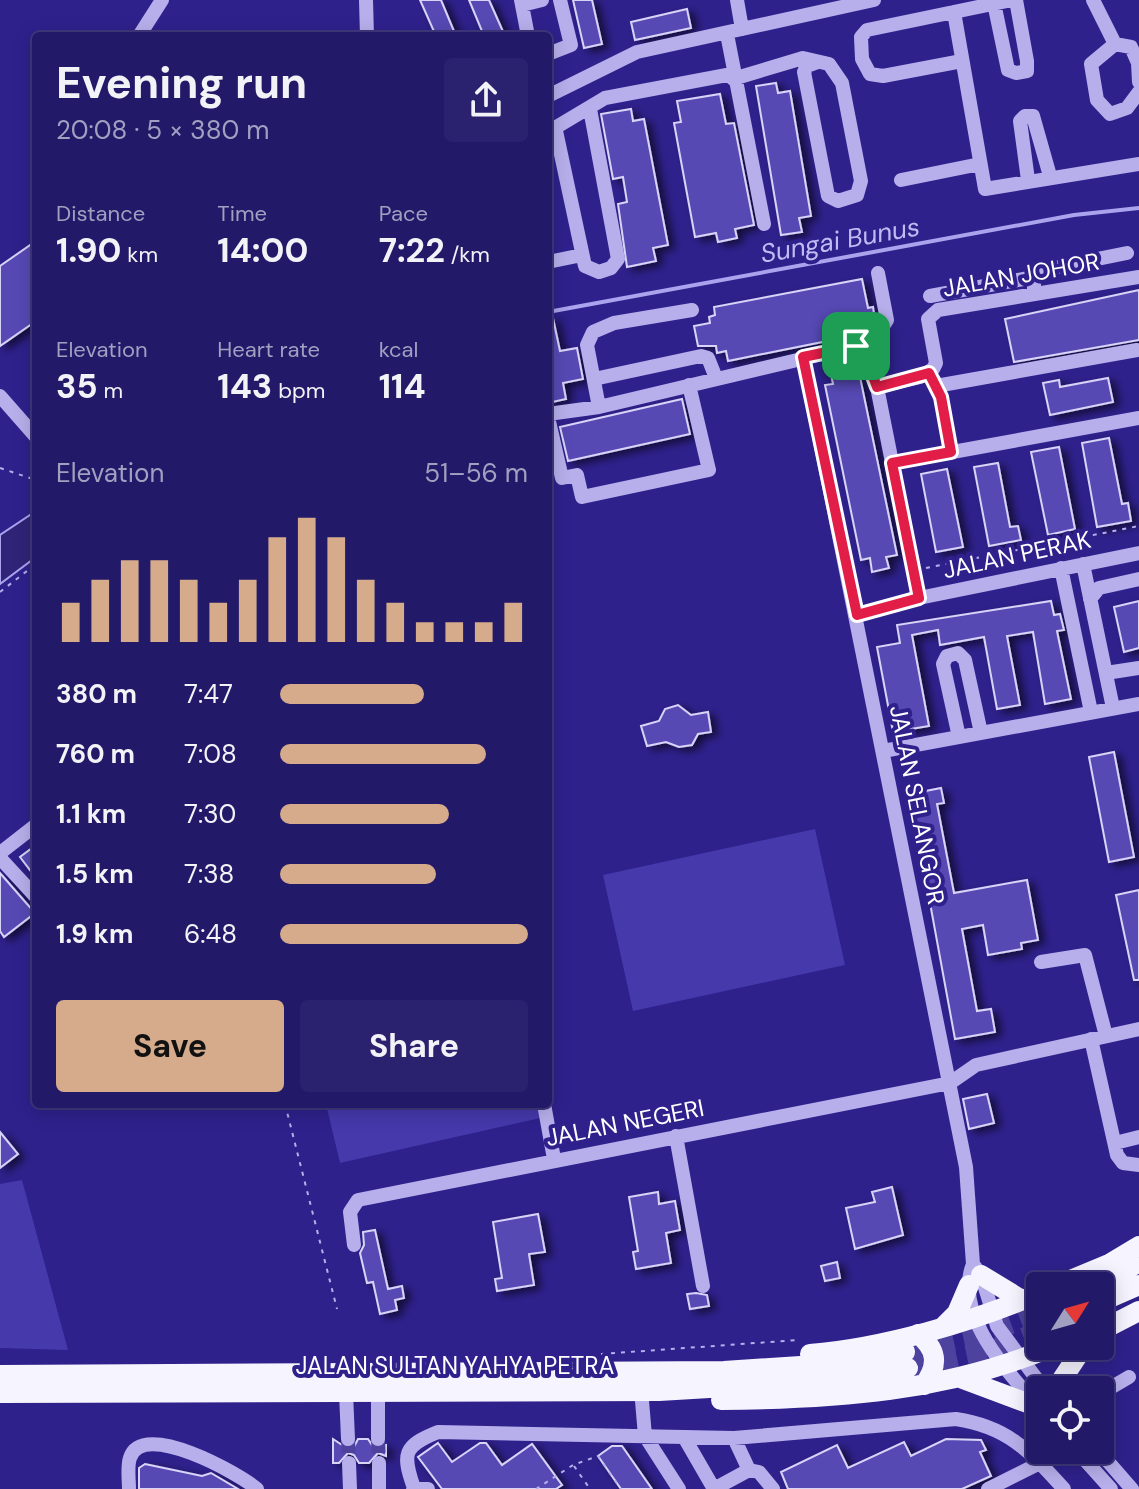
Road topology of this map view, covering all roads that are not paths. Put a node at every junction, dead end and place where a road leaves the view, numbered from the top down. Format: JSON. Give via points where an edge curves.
{"nodes":[{"id":1,"x":162,"y":0,"type":"edge"},
{"id":2,"x":366,"y":0,"type":"edge"},
{"id":3,"x":542,"y":0,"type":"edge"},
{"id":4,"x":560,"y":0,"type":"edge"},
{"id":5,"x":874,"y":0,"type":"edge"},
{"id":6,"x":1014,"y":0,"type":"edge"},
{"id":7,"x":1093,"y":0,"type":"edge"},
{"id":8,"x":739,"y":1,"type":"edge"},
{"id":9,"x":521,"y":2,"type":"edge"},
{"id":10,"x":994,"y":3,"type":"junction"},
{"id":11,"x":954,"y":12,"type":"junction"},
{"id":12,"x":142,"y":32,"type":"edge"},
{"id":13,"x":367,"y":32,"type":"edge"},
{"id":14,"x":527,"y":32,"type":"edge"},
{"id":15,"x":735,"y":32,"type":"junction"},
{"id":16,"x":1115,"y":44,"type":"junction"},
{"id":17,"x":1135,"y":46,"type":"edge"},
{"id":18,"x":552,"y":52,"type":"edge"},
{"id":19,"x":962,"y":61,"type":"junction"},
{"id":20,"x":818,"y":62,"type":"junction"},
{"id":21,"x":733,"y":76,"type":"junction"},
{"id":22,"x":1139,"y":82,"type":"edge"},
{"id":23,"x":1139,"y":92,"type":"edge"},
{"id":24,"x":552,"y":94,"type":"edge"},
{"id":25,"x":590,"y":109,"type":"junction"},
{"id":26,"x":552,"y":132,"type":"edge"},
{"id":27,"x":980,"y":164,"type":"junction"},
{"id":28,"x":1139,"y":164,"type":"edge"},
{"id":29,"x":1050,"y":176,"type":"junction"},
{"id":30,"x":901,"y":180,"type":"dead end"},
{"id":31,"x":1028,"y":180,"type":"junction"},
{"id":32,"x":764,"y":224,"type":"dead end"},
{"id":33,"x":1127,"y":253,"type":"dead end"},
{"id":34,"x":582,"y":255,"type":"junction"},
{"id":35,"x":552,"y":261,"type":"edge"},
{"id":36,"x":878,"y":273,"type":"dead end"},
{"id":37,"x":1034,"y":277,"type":"junction"},
{"id":38,"x":1139,"y":277,"type":"edge"},
{"id":39,"x":1034,"y":293,"type":"junction"},
{"id":40,"x":930,"y":296,"type":"dead end"},
{"id":41,"x":692,"y":310,"type":"dead end"},
{"id":42,"x":856,"y":346,"type":"junction"},
{"id":43,"x":1137,"y":350,"type":"dead end"},
{"id":44,"x":803,"y":357,"type":"junction"},
{"id":45,"x":716,"y":378,"type":"junction"},
{"id":46,"x":594,"y":379,"type":"junction"},
{"id":47,"x":933,"y":380,"type":"junction"},
{"id":48,"x":689,"y":385,"type":"junction"},
{"id":49,"x":877,"y":387,"type":"junction"},
{"id":50,"x":0,"y":396,"type":"edge"},
{"id":51,"x":599,"y":407,"type":"junction"},
{"id":52,"x":552,"y":414,"type":"edge"},
{"id":53,"x":1139,"y":418,"type":"edge"},
{"id":54,"x":32,"y":432,"type":"edge"},
{"id":55,"x":552,"y":433,"type":"edge"},
{"id":56,"x":951,"y":452,"type":"junction"},
{"id":57,"x":892,"y":463,"type":"junction"},
{"id":58,"x":1139,"y":553,"type":"edge"},
{"id":59,"x":1083,"y":564,"type":"junction"},
{"id":60,"x":1061,"y":568,"type":"junction"},
{"id":61,"x":1139,"y":579,"type":"edge"},
{"id":62,"x":919,"y":598,"type":"junction"},
{"id":63,"x":1090,"y":599,"type":"junction"},
{"id":64,"x":857,"y":615,"type":"junction"},
{"id":65,"x":1139,"y":668,"type":"edge"},
{"id":66,"x":1106,"y":673,"type":"junction"},
{"id":67,"x":1139,"y":704,"type":"edge"},
{"id":68,"x":1113,"y":708,"type":"junction"},
{"id":69,"x":1091,"y":712,"type":"junction"},
{"id":70,"x":981,"y":733,"type":"junction"},
{"id":71,"x":959,"y":737,"type":"junction"},
{"id":72,"x":883,"y":751,"type":"junction"},
{"id":73,"x":32,"y":828,"type":"edge"},
{"id":74,"x":0,"y":856,"type":"edge"},
{"id":75,"x":32,"y":892,"type":"edge"},
{"id":76,"x":1041,"y":962,"type":"dead end"},
{"id":77,"x":1139,"y":1029,"type":"edge"},
{"id":78,"x":1099,"y":1038,"type":"junction"},
{"id":79,"x":950,"y":1083,"type":"junction"},
{"id":80,"x":545,"y":1108,"type":"edge"},
{"id":81,"x":676,"y":1136,"type":"junction"},
{"id":82,"x":1139,"y":1137,"type":"edge"},
{"id":83,"x":1115,"y":1143,"type":"junction"},
{"id":84,"x":554,"y":1159,"type":"junction"},
{"id":85,"x":1139,"y":1165,"type":"edge"},
{"id":86,"x":354,"y":1245,"type":"dead end"},
{"id":87,"x":1139,"y":1246,"type":"edge"},
{"id":88,"x":1139,"y":1262,"type":"edge"},
{"id":89,"x":1090,"y":1272,"type":"edge"},
{"id":90,"x":974,"y":1275,"type":"junction"},
{"id":91,"x":1114,"y":1277,"type":"edge"},
{"id":92,"x":1139,"y":1285,"type":"edge"},
{"id":93,"x":703,"y":1286,"type":"dead end"},
{"id":94,"x":1026,"y":1294,"type":"edge"},
{"id":95,"x":1114,"y":1296,"type":"edge"},
{"id":96,"x":1026,"y":1298,"type":"edge"},
{"id":97,"x":1139,"y":1311,"type":"edge"},
{"id":98,"x":983,"y":1315,"type":"junction"},
{"id":99,"x":1114,"y":1324,"type":"edge"},
{"id":100,"x":944,"y":1326,"type":"junction"},
{"id":101,"x":918,"y":1334,"type":"junction"},
{"id":102,"x":1026,"y":1357,"type":"edge"},
{"id":103,"x":601,"y":1362,"type":"junction"},
{"id":104,"x":1012,"y":1363,"type":"junction"},
{"id":105,"x":0,"y":1375,"type":"edge"},
{"id":106,"x":1129,"y":1377,"type":"dead end"},
{"id":107,"x":960,"y":1378,"type":"junction"},
{"id":108,"x":1026,"y":1382,"type":"edge"},
{"id":109,"x":91,"y":1385,"type":"junction"},
{"id":110,"x":924,"y":1385,"type":"junction"},
{"id":111,"x":1114,"y":1386,"type":"edge"},
{"id":112,"x":594,"y":1391,"type":"junction"},
{"id":113,"x":378,"y":1392,"type":"junction"},
{"id":114,"x":0,"y":1393,"type":"edge"},
{"id":115,"x":346,"y":1393,"type":"junction"},
{"id":116,"x":1026,"y":1398,"type":"edge"},
{"id":117,"x":642,"y":1401,"type":"junction"},
{"id":118,"x":645,"y":1436,"type":"junction"},
{"id":119,"x":684,"y":1437,"type":"junction"},
{"id":120,"x":734,"y":1438,"type":"junction"},
{"id":121,"x":348,"y":1439,"type":"tunnel mouth"},
{"id":122,"x":378,"y":1439,"type":"tunnel mouth"},
{"id":123,"x":1026,"y":1452,"type":"edge"},
{"id":124,"x":349,"y":1463,"type":"tunnel mouth"},
{"id":125,"x":379,"y":1463,"type":"tunnel mouth"},
{"id":126,"x":1038,"y":1464,"type":"edge"},
{"id":127,"x":1041,"y":1464,"type":"edge"},
{"id":128,"x":1089,"y":1464,"type":"edge"},
{"id":129,"x":1110,"y":1464,"type":"edge"},
{"id":130,"x":749,"y":1470,"type":"junction"},
{"id":131,"x":129,"y":1489,"type":"edge"},
{"id":132,"x":257,"y":1489,"type":"edge"},
{"id":133,"x":350,"y":1489,"type":"edge"},
{"id":134,"x":379,"y":1489,"type":"edge"},
{"id":135,"x":413,"y":1489,"type":"edge"},
{"id":136,"x":428,"y":1489,"type":"edge"},
{"id":137,"x":679,"y":1489,"type":"edge"},
{"id":138,"x":773,"y":1489,"type":"edge"},
{"id":139,"x":988,"y":1489,"type":"edge"},
{"id":140,"x":1064,"y":1489,"type":"edge"},
{"id":141,"x":1111,"y":1489,"type":"edge"},
{"id":142,"x":1132,"y":1489,"type":"edge"}],
"edges":[{"from":1,"to":12,"type":"street"},
{"from":2,"to":13,"type":"street"},
{"from":3,"to":9,"type":"street"},
{"from":4,"to":18,"type":"street","via":[[571,45]]},
{"from":5,"to":15,"type":"street"},
{"from":6,"to":10,"type":"street"},
{"from":6,"to":10,"type":"street","via":[[1027,61],[1027,71],[1016,73],[1008,70]]},
{"from":7,"to":16,"type":"street"},
{"from":8,"to":15,"type":"street"},
{"from":9,"to":14,"type":"street"},
{"from":10,"to":11,"type":"street"},
{"from":11,"to":19,"type":"street"},
{"from":11,"to":19,"type":"street","via":[[867,30],[861,37],[862,59],[870,74],[883,76]]},
{"from":15,"to":21,"type":"street"},
{"from":15,"to":24,"type":"street","via":[[637,52]]},
{"from":16,"to":17,"type":"street"},
{"from":16,"to":23,"type":"street","via":[[1091,64],[1097,100],[1110,114],[1127,108]]},
{"from":17,"to":22,"type":"street"},
{"from":19,"to":27,"type":"street"},
{"from":20,"to":20,"type":"street","via":[[829,64],[842,83],[861,181],[857,195],[838,201],[828,196],[804,72]]},
{"from":20,"to":21,"type":"street","via":[[803,58]]},
{"from":21,"to":25,"type":"street","via":[[605,98]]},
{"from":21,"to":32,"type":"street"},
{"from":25,"to":26,"type":"street"},
{"from":25,"to":34,"type":"street","via":[[618,259],[599,272],[585,266]]},
{"from":26,"to":34,"type":"street"},
{"from":27,"to":30,"type":"street"},
{"from":27,"to":31,"type":"street","via":[[985,189]]},
{"from":28,"to":29,"type":"street"},
{"from":29,"to":31,"type":"street"},
{"from":29,"to":31,"type":"street","via":[[1037,125],[1033,116],[1025,116],[1020,121]]},
{"from":33,"to":37,"type":"street","via":[[1043,270]]},
{"from":34,"to":35,"type":"street"},
{"from":36,"to":42,"type":"street","via":[[885,328],[873,342]]},
{"from":37,"to":39,"type":"street"},
{"from":37,"to":40,"type":"street"},
{"from":38,"to":39,"type":"street","name":"JALAN JOHOR"},
{"from":39,"to":47,"type":"street","name":"JALAN JOHOR","via":[[938,310],[928,319],[936,363]]},
{"from":41,"to":46,"type":"street","via":[[614,323],[593,332],[587,345]]},
{"from":42,"to":44,"type":"street"},
{"from":42,"to":49,"type":"street"},
{"from":43,"to":47,"type":"street"},
{"from":44,"to":45,"type":"street"},
{"from":44,"to":64,"type":"street","name":"JALAN SELANGOR"},
{"from":45,"to":46,"type":"street","via":[[708,358],[701,356]]},
{"from":45,"to":48,"type":"street"},
{"from":46,"to":51,"type":"street"},
{"from":47,"to":49,"type":"street"},
{"from":47,"to":56,"type":"street"},
{"from":48,"to":51,"type":"street"},
{"from":48,"to":55,"type":"street","via":[[709,470],[582,497],[577,475],[562,478]]},
{"from":49,"to":57,"type":"street"},
{"from":50,"to":54,"type":"street"},
{"from":51,"to":52,"type":"street"},
{"from":53,"to":56,"type":"street"},
{"from":56,"to":57,"type":"street"},
{"from":57,"to":62,"type":"street"},
{"from":58,"to":59,"type":"street","name":"JALAN PERAK"},
{"from":59,"to":60,"type":"street","name":"JALAN PERAK"},
{"from":59,"to":63,"type":"street"},
{"from":60,"to":62,"type":"street","name":"JALAN PERAK"},
{"from":60,"to":69,"type":"street"},
{"from":61,"to":63,"type":"street","via":[[1099,588]]},
{"from":62,"to":64,"type":"street","name":"JALAN PERAK"},
{"from":63,"to":66,"type":"street"},
{"from":64,"to":72,"type":"street","name":"JALAN SELANGOR"},
{"from":65,"to":66,"type":"street"},
{"from":66,"to":68,"type":"street"},
{"from":67,"to":68,"type":"street"},
{"from":68,"to":69,"type":"street"},
{"from":69,"to":70,"type":"street"},
{"from":70,"to":71,"type":"street"},
{"from":70,"to":71,"type":"street","via":[[965,660],[958,653],[947,656],[943,664]]},
{"from":71,"to":72,"type":"street"},
{"from":72,"to":79,"type":"street","name":"JALAN SELANGOR"},
{"from":73,"to":74,"type":"street"},
{"from":74,"to":75,"type":"street"},
{"from":76,"to":78,"type":"street","via":[[1085,955]]},
{"from":77,"to":78,"type":"street","name":"JALAN NEGERI"},
{"from":78,"to":79,"type":"street","name":"JALAN NEGERI","via":[[976,1065]]},
{"from":78,"to":83,"type":"street"},
{"from":79,"to":81,"type":"street","name":"JALAN NEGERI"},
{"from":79,"to":90,"type":"street","name":"JALAN SELANGOR","via":[[966,1167]]},
{"from":80,"to":84,"type":"street"},
{"from":81,"to":84,"type":"street","name":"JALAN NEGERI"},
{"from":81,"to":93,"type":"street"},
{"from":82,"to":83,"type":"street"},
{"from":83,"to":85,"type":"street","via":[[1123,1163]]},
{"from":84,"to":86,"type":"street","name":"JALAN NEGERI","via":[[358,1200],[350,1212]]},
{"from":87,"to":89,"type":"main road"},
{"from":88,"to":91,"type":"main road"},
{"from":90,"to":94,"type":"main road"},
{"from":90,"to":98,"type":"street","name":"JALAN SELANGOR"},
{"from":90,"to":100,"type":"main road","via":[[957,1313]]},
{"from":92,"to":95,"type":"main road"},
{"from":96,"to":98,"type":"main road"},
{"from":97,"to":99,"type":"main road"},
{"from":98,"to":100,"type":"main road"},
{"from":98,"to":104,"type":"street"},
{"from":100,"to":101,"type":"main road"},
{"from":101,"to":103,"type":"main road","via":[[815,1353]]},
{"from":101,"to":110,"type":"main road","via":[[935,1358]]},
{"from":102,"to":104,"type":"main road"},
{"from":103,"to":109,"type":"main road","name":"JALAN SULTAN YAHYA PETRA"},
{"from":103,"to":112,"type":"main road","name":"JALAN SULTAN YAHYA PETRA","via":[[724,1371],[906,1360],[847,1380]]},
{"from":104,"to":107,"type":"main road"},
{"from":104,"to":108,"type":"street"},
{"from":105,"to":109,"type":"main road","name":"JALAN SULTAN YAHYA PETRA"},
{"from":106,"to":111,"type":"street"},
{"from":107,"to":110,"type":"main road"},
{"from":107,"to":116,"type":"main road"},
{"from":109,"to":114,"type":"main road","name":"JALAN SULTAN YAHYA PETRA"},
{"from":109,"to":115,"type":"main road","name":"JALAN SULTAN YAHYA PETRA"},
{"from":110,"to":117,"type":"main road","via":[[829,1399]]},
{"from":112,"to":113,"type":"main road","name":"JALAN SULTAN YAHYA PETRA"},
{"from":112,"to":117,"type":"main road"},
{"from":113,"to":115,"type":"main road","name":"JALAN SULTAN YAHYA PETRA"},
{"from":113,"to":122,"type":"street"},
{"from":115,"to":121,"type":"street"},
{"from":117,"to":118,"type":"street"},
{"from":118,"to":119,"type":"street"},
{"from":118,"to":135,"type":"street","via":[[438,1432],[409,1449],[405,1462]]},
{"from":118,"to":137,"type":"street"},
{"from":119,"to":120,"type":"street"},
{"from":119,"to":130,"type":"street","via":[[710,1488]]},
{"from":120,"to":123,"type":"street","via":[[956,1419],[986,1424]]},
{"from":120,"to":130,"type":"street"},
{"from":124,"to":133,"type":"street"},
{"from":125,"to":134,"type":"street"},
{"from":126,"to":139,"type":"street"},
{"from":127,"to":140,"type":"street"},
{"from":128,"to":141,"type":"street"},
{"from":129,"to":142,"type":"street"},
{"from":130,"to":138,"type":"street","via":[[759,1472]]},
{"from":131,"to":132,"type":"street","via":[[129,1458],[145,1445],[201,1454]]},
{"from":135,"to":136,"type":"street"}]}
